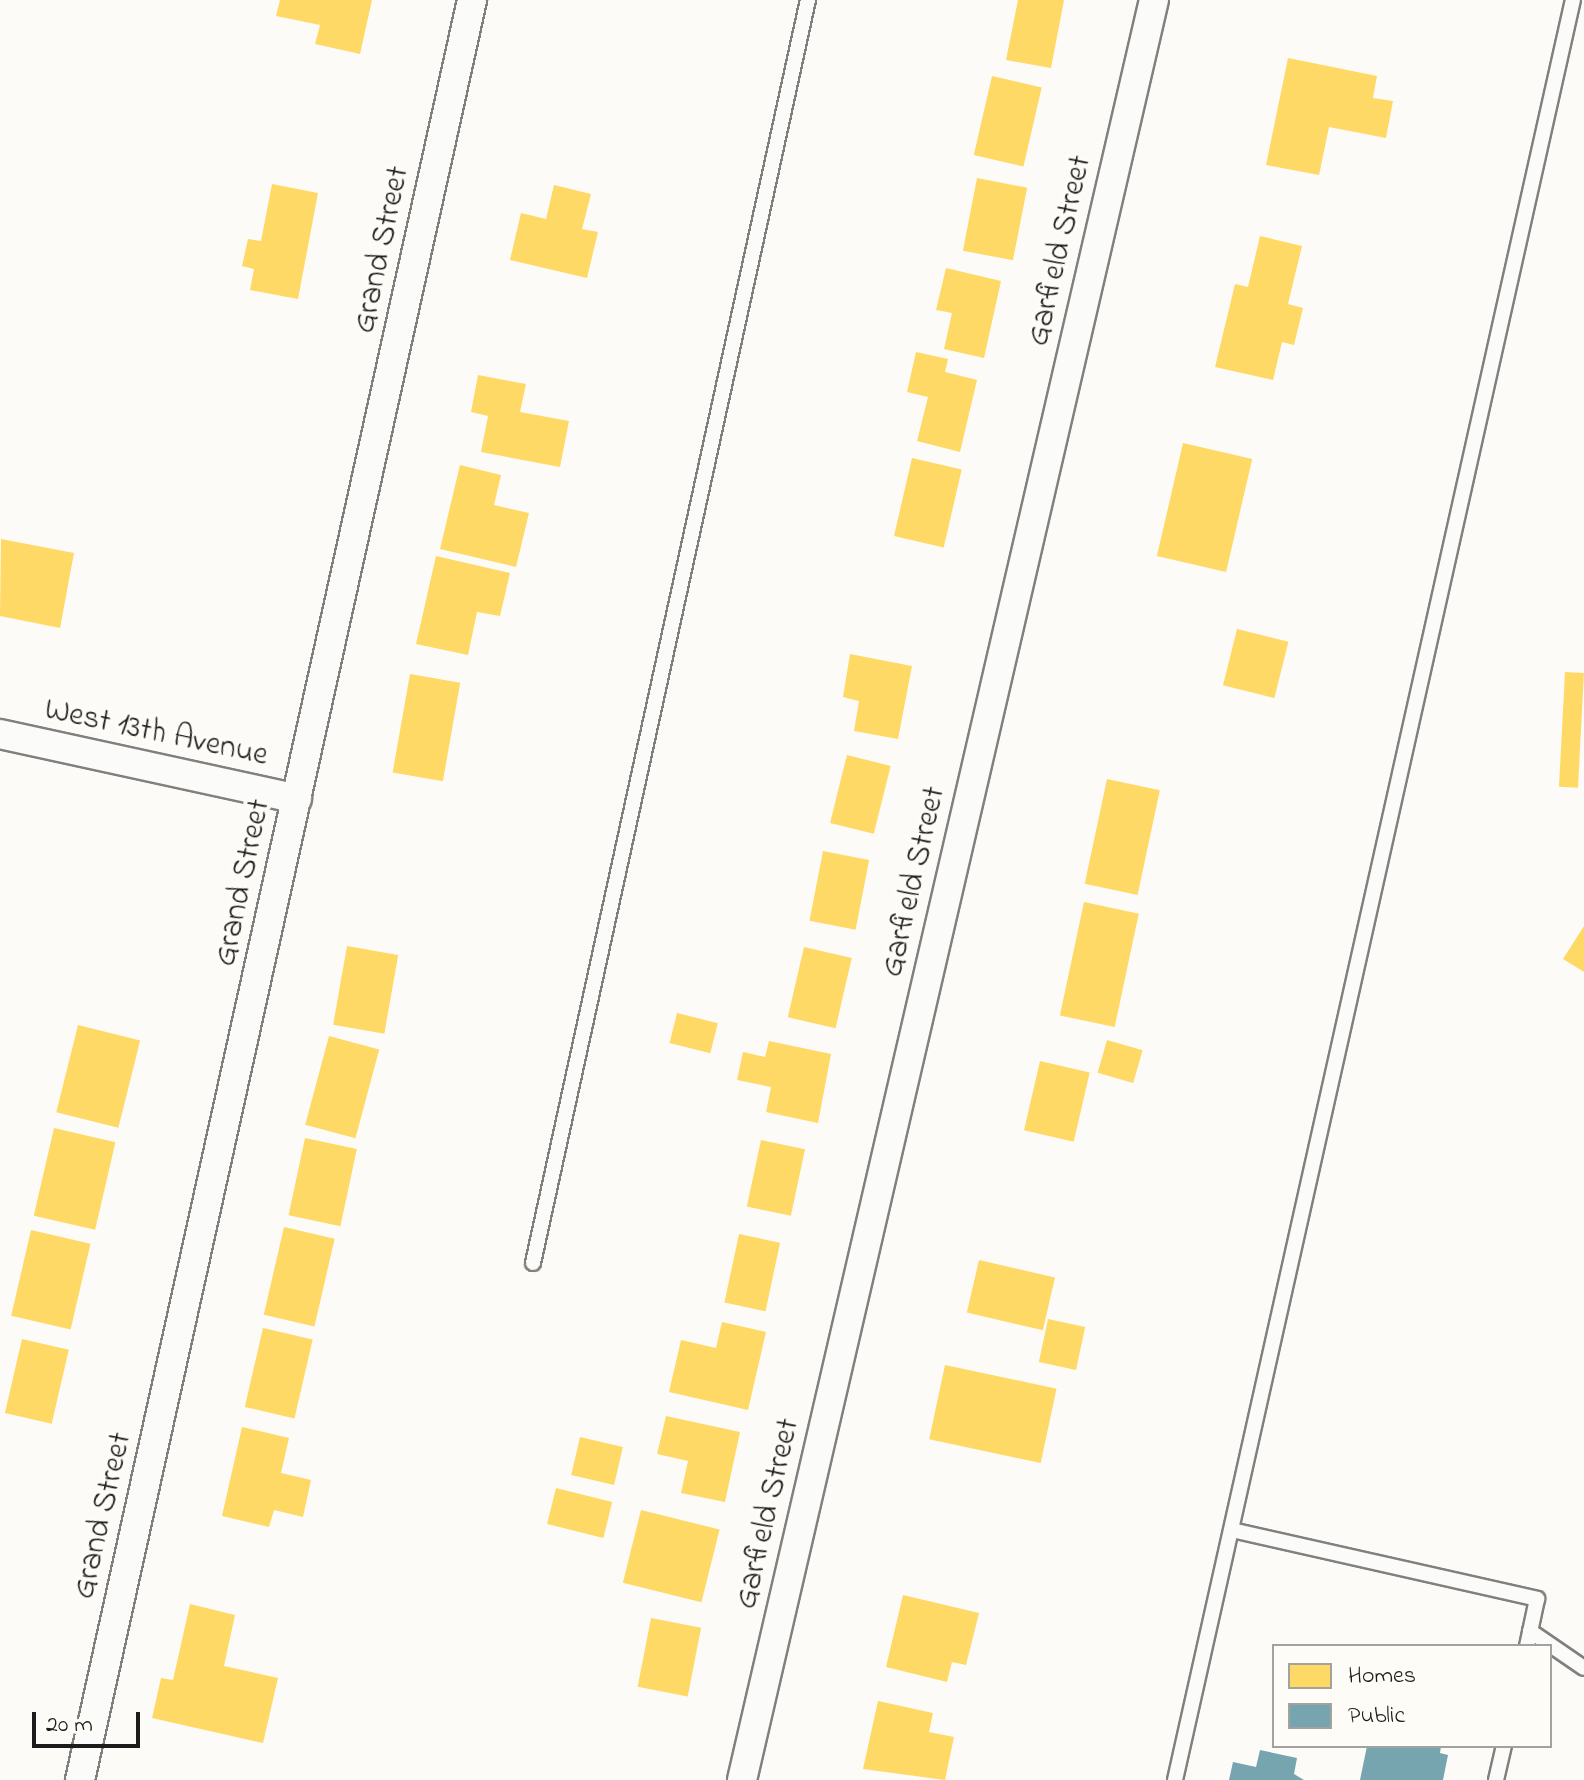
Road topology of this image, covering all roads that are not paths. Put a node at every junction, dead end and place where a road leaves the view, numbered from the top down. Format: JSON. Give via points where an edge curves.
{"nodes":[{"id":1,"x":472,"y":0,"type":"edge"},
{"id":2,"x":808,"y":0,"type":"edge"},
{"id":3,"x":1154,"y":0,"type":"edge"},
{"id":4,"x":1573,"y":0,"type":"edge"},
{"id":5,"x":0,"y":734,"type":"edge"},
{"id":6,"x":297,"y":799,"type":"junction"},
{"id":7,"x":533,"y":1263,"type":"dead end"},
{"id":8,"x":1232,"y":1530,"type":"junction"},
{"id":9,"x":1528,"y":1639,"type":"edge"},
{"id":10,"x":1552,"y":1651,"type":"edge"},
{"id":11,"x":1584,"y":1668,"type":"edge"},
{"id":12,"x":1504,"y":1748,"type":"edge"},
{"id":13,"x":80,"y":1780,"type":"edge"},
{"id":14,"x":742,"y":1780,"type":"edge"},
{"id":15,"x":1175,"y":1780,"type":"edge"},
{"id":16,"x":1496,"y":1780,"type":"edge"}],
"edges":[{"from":1,"to":6,"type":"street","name":"Grand Street"},
{"from":2,"to":7,"type":"lane"},
{"from":3,"to":14,"type":"street","name":"Garfield Street"},
{"from":4,"to":8,"type":"lane"},
{"from":5,"to":6,"type":"street","name":"West 13th Avenue"},
{"from":6,"to":13,"type":"street","name":"Grand Street"},
{"from":8,"to":9,"type":"lane","via":[[1537,1599]]},
{"from":8,"to":15,"type":"lane"},
{"from":10,"to":11,"type":"lane"},
{"from":12,"to":16,"type":"lane"}]}
